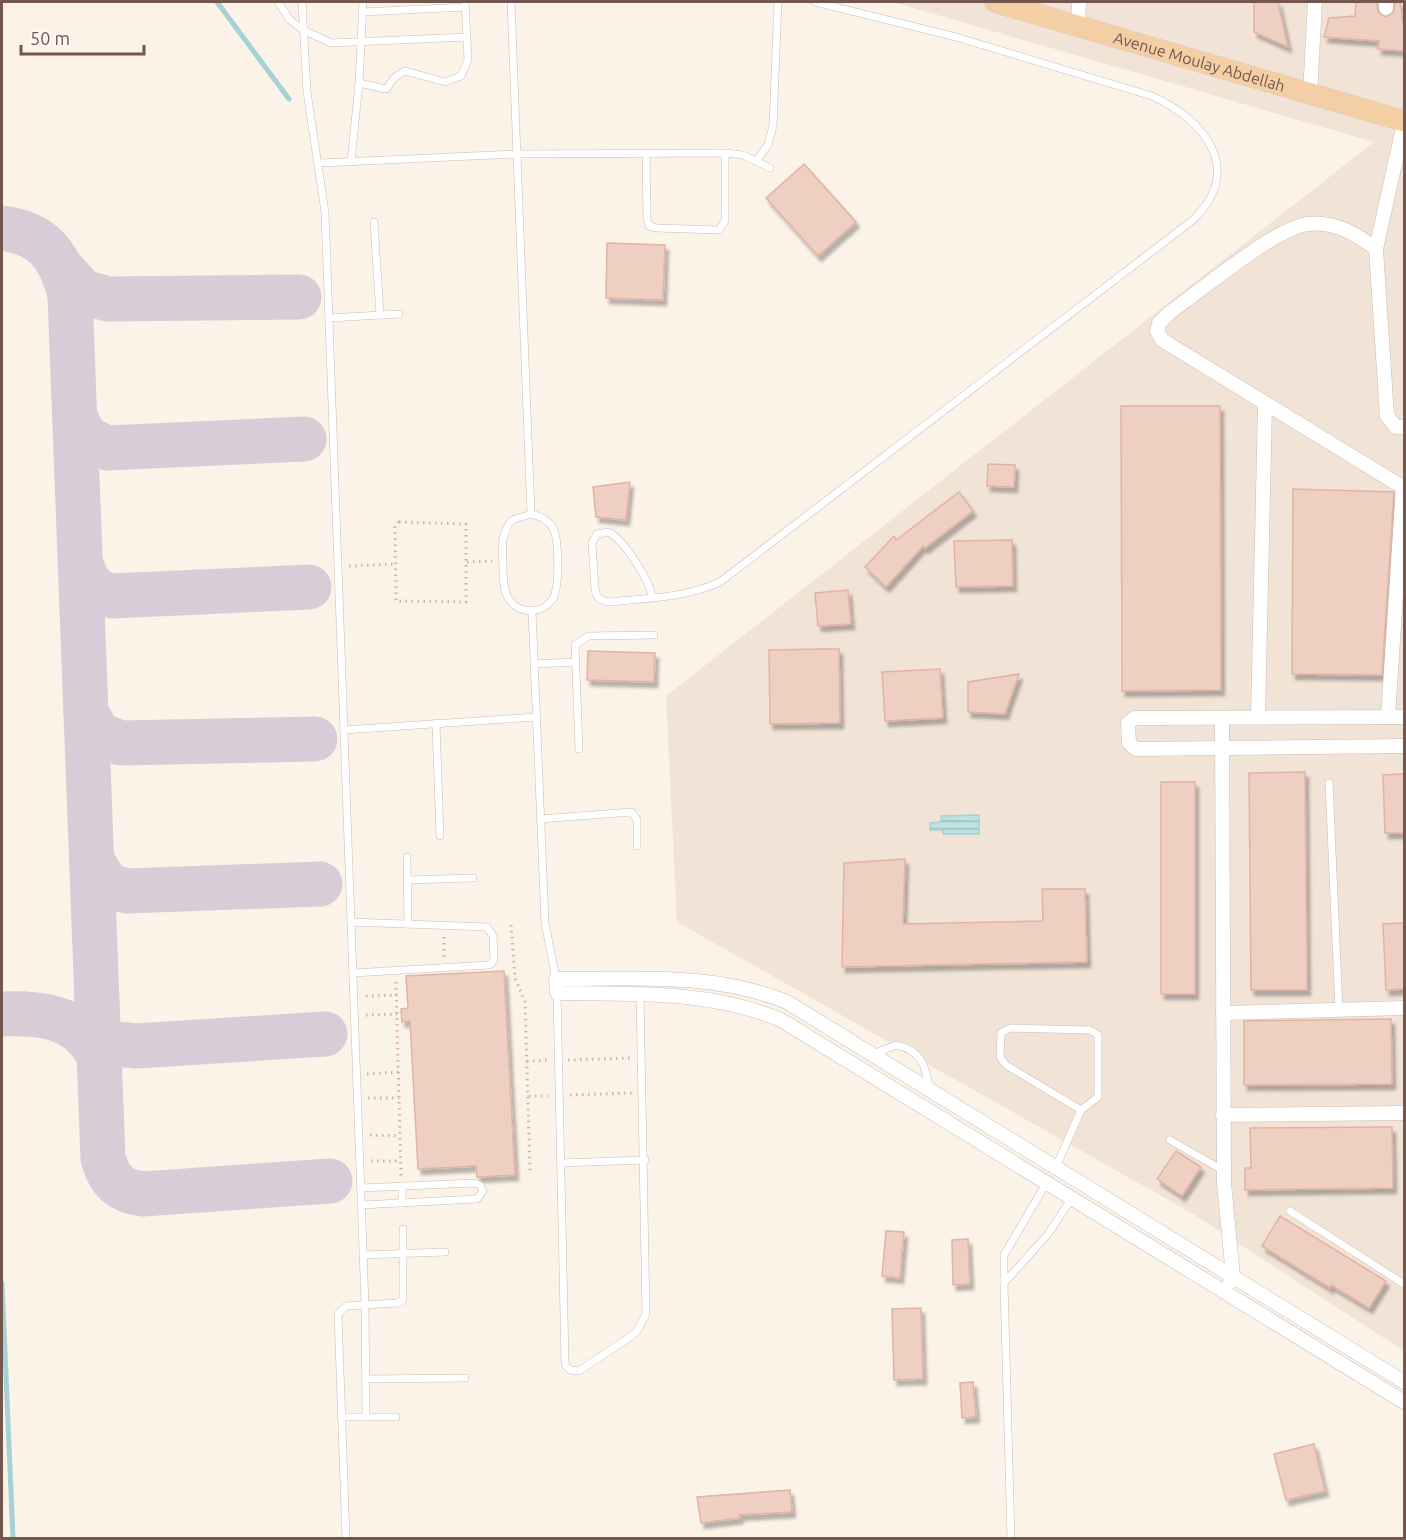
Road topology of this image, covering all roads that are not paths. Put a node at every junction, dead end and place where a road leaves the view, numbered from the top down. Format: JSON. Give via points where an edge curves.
{"nodes":[{"id":1,"x":278,"y":2,"type":"edge"},
{"id":2,"x":302,"y":2,"type":"edge"},
{"id":3,"x":363,"y":2,"type":"edge"},
{"id":4,"x":511,"y":2,"type":"edge"},
{"id":5,"x":778,"y":2,"type":"edge"},
{"id":6,"x":786,"y":2,"type":"edge"},
{"id":7,"x":815,"y":2,"type":"edge"},
{"id":8,"x":995,"y":2,"type":"edge"},
{"id":9,"x":1079,"y":2,"type":"edge"},
{"id":10,"x":1315,"y":2,"type":"edge"},
{"id":11,"x":465,"y":4,"type":"edge"},
{"id":12,"x":363,"y":12,"type":"junction"},
{"id":13,"x":1078,"y":25,"type":"junction"},
{"id":14,"x":303,"y":30,"type":"junction"},
{"id":15,"x":467,"y":37,"type":"junction"},
{"id":16,"x":361,"y":43,"type":"junction"},
{"id":17,"x":359,"y":83,"type":"junction"},
{"id":18,"x":1310,"y":94,"type":"junction"},
{"id":19,"x":1404,"y":122,"type":"edge"},
{"id":20,"x":646,"y":153,"type":"junction"},
{"id":21,"x":725,"y":153,"type":"junction"},
{"id":22,"x":517,"y":154,"type":"junction"},
{"id":23,"x":757,"y":160,"type":"junction"},
{"id":24,"x":351,"y":162,"type":"junction"},
{"id":25,"x":320,"y":164,"type":"junction"},
{"id":26,"x":770,"y":168,"type":"dead end"},
{"id":27,"x":374,"y":222,"type":"dead end"},
{"id":28,"x":1376,"y":249,"type":"junction"},
{"id":29,"x":399,"y":314,"type":"dead end"},
{"id":30,"x":380,"y":315,"type":"junction"},
{"id":31,"x":329,"y":318,"type":"junction"},
{"id":32,"x":1265,"y":405,"type":"junction"},
{"id":33,"x":1404,"y":427,"type":"edge"},
{"id":34,"x":1404,"y":487,"type":"edge"},
{"id":35,"x":531,"y":514,"type":"junction"},
{"id":36,"x":652,"y":598,"type":"junction"},
{"id":37,"x":532,"y":611,"type":"junction"},
{"id":38,"x":654,"y":635,"type":"dead end"},
{"id":39,"x":575,"y":662,"type":"junction"},
{"id":40,"x":534,"y":664,"type":"junction"},
{"id":41,"x":536,"y":717,"type":"junction"},
{"id":42,"x":1258,"y":717,"type":"junction"},
{"id":43,"x":1388,"y":717,"type":"junction"},
{"id":44,"x":1404,"y":717,"type":"edge"},
{"id":45,"x":1222,"y":719,"type":"junction"},
{"id":46,"x":436,"y":723,"type":"junction"},
{"id":47,"x":344,"y":730,"type":"junction"},
{"id":48,"x":1404,"y":746,"type":"edge"},
{"id":49,"x":1222,"y":747,"type":"junction"},
{"id":50,"x":579,"y":748,"type":"dead end"},
{"id":51,"x":1329,"y":783,"type":"dead end"},
{"id":52,"x":540,"y":819,"type":"junction"},
{"id":53,"x":440,"y":836,"type":"dead end"},
{"id":54,"x":637,"y":846,"type":"dead end"},
{"id":55,"x":407,"y":857,"type":"dead end"},
{"id":56,"x":473,"y":878,"type":"dead end"},
{"id":57,"x":408,"y":880,"type":"junction"},
{"id":58,"x":351,"y":922,"type":"junction"},
{"id":59,"x":408,"y":924,"type":"junction"},
{"id":60,"x":353,"y":973,"type":"junction"},
{"id":61,"x":556,"y":979,"type":"junction"},
{"id":62,"x":557,"y":993,"type":"junction"},
{"id":63,"x":640,"y":994,"type":"junction"},
{"id":64,"x":1404,"y":1008,"type":"edge"},
{"id":65,"x":1339,"y":1010,"type":"junction"},
{"id":66,"x":1223,"y":1013,"type":"junction"},
{"id":67,"x":873,"y":1054,"type":"junction"},
{"id":68,"x":929,"y":1088,"type":"junction"},
{"id":69,"x":1081,"y":1110,"type":"junction"},
{"id":70,"x":1404,"y":1113,"type":"edge"},
{"id":71,"x":1223,"y":1115,"type":"junction"},
{"id":72,"x":1170,"y":1140,"type":"dead end"},
{"id":73,"x":645,"y":1160,"type":"junction"},
{"id":74,"x":561,"y":1163,"type":"junction"},
{"id":75,"x":1056,"y":1167,"type":"junction"},
{"id":76,"x":1224,"y":1172,"type":"junction"},
{"id":77,"x":1047,"y":1182,"type":"junction"},
{"id":78,"x":1081,"y":1182,"type":"junction"},
{"id":79,"x":402,"y":1186,"type":"junction"},
{"id":80,"x":361,"y":1188,"type":"junction"},
{"id":81,"x":1072,"y":1198,"type":"junction"},
{"id":82,"x":402,"y":1203,"type":"junction"},
{"id":83,"x":361,"y":1205,"type":"junction"},
{"id":84,"x":1290,"y":1211,"type":"dead end"},
{"id":85,"x":403,"y":1229,"type":"dead end"},
{"id":86,"x":445,"y":1252,"type":"dead end"},
{"id":87,"x":404,"y":1253,"type":"junction"},
{"id":88,"x":363,"y":1255,"type":"junction"},
{"id":89,"x":1233,"y":1276,"type":"junction"},
{"id":90,"x":1005,"y":1283,"type":"junction"},
{"id":91,"x":1404,"y":1284,"type":"edge"},
{"id":92,"x":1225,"y":1292,"type":"junction"},
{"id":93,"x":365,"y":1305,"type":"junction"},
{"id":94,"x":465,"y":1378,"type":"dead end"},
{"id":95,"x":366,"y":1379,"type":"junction"},
{"id":96,"x":1404,"y":1382,"type":"edge"},
{"id":97,"x":1404,"y":1402,"type":"edge"},
{"id":98,"x":341,"y":1417,"type":"junction"},
{"id":99,"x":366,"y":1417,"type":"junction"},
{"id":100,"x":396,"y":1417,"type":"dead end"},
{"id":101,"x":346,"y":1539,"type":"edge"},
{"id":102,"x":1011,"y":1539,"type":"edge"}],
"edges":[{"from":1,"to":14,"type":"lane","via":[[290,20]]},
{"from":2,"to":14,"type":"lane"},
{"from":3,"to":12,"type":"lane"},
{"from":4,"to":22,"type":"lane"},
{"from":5,"to":6,"type":"lane"},
{"from":5,"to":23,"type":"lane","via":[[773,126],[768,145]]},
{"from":7,"to":36,"type":"lane","via":[[956,37],[1152,96],[1183,113],[1206,136],[1216,158],[1216,182],[1208,204],[1193,220],[744,566],[707,587]]},
{"from":8,"to":13,"type":"main road","name":"Avenue Moulay Abdellah"},
{"from":9,"to":13,"type":"street"},
{"from":10,"to":18,"type":"street"},
{"from":11,"to":12,"type":"lane"},
{"from":11,"to":15,"type":"lane"},
{"from":12,"to":16,"type":"lane"},
{"from":13,"to":18,"type":"main road","name":"Avenue Moulay Abdellah"},
{"from":14,"to":16,"type":"lane","via":[[331,43]]},
{"from":14,"to":25,"type":"lane","via":[[307,92]]},
{"from":15,"to":16,"type":"lane"},
{"from":15,"to":17,"type":"lane","via":[[467,66],[457,79],[440,81],[411,70],[399,73],[382,90]]},
{"from":16,"to":17,"type":"lane"},
{"from":17,"to":24,"type":"lane"},
{"from":18,"to":19,"type":"main road","name":"Avenue Moulay Abdellah"},
{"from":19,"to":28,"type":"street"},
{"from":20,"to":21,"type":"lane"},
{"from":20,"to":21,"type":"lane","via":[[650,226],[719,230],[725,221]]},
{"from":20,"to":22,"type":"lane"},
{"from":21,"to":23,"type":"lane"},
{"from":22,"to":24,"type":"lane"},
{"from":22,"to":35,"type":"lane"},
{"from":23,"to":26,"type":"lane"},
{"from":24,"to":25,"type":"lane"},
{"from":25,"to":31,"type":"lane"},
{"from":27,"to":30,"type":"lane"},
{"from":28,"to":32,"type":"street","via":[[1352,231],[1333,226],[1308,224],[1280,233],[1159,323],[1157,331],[1162,340]]},
{"from":28,"to":33,"type":"street","via":[[1387,416],[1396,427]]},
{"from":29,"to":30,"type":"lane"},
{"from":30,"to":31,"type":"lane"},
{"from":31,"to":47,"type":"lane"},
{"from":32,"to":34,"type":"street"},
{"from":32,"to":42,"type":"street"},
{"from":34,"to":43,"type":"street"},
{"from":35,"to":37,"type":"lane","via":[[547,520],[556,535],[557,582],[554,599]]},
{"from":35,"to":37,"type":"lane","via":[[506,527],[503,561],[508,599],[515,606]]},
{"from":36,"to":36,"type":"lane","via":[[609,602],[599,599],[592,543],[597,534],[608,531],[616,538],[648,581]]},
{"from":37,"to":40,"type":"lane"},
{"from":38,"to":39,"type":"lane","via":[[582,637],[575,645]]},
{"from":39,"to":40,"type":"lane"},
{"from":39,"to":50,"type":"lane"},
{"from":40,"to":41,"type":"lane"},
{"from":41,"to":46,"type":"lane"},
{"from":41,"to":52,"type":"lane"},
{"from":42,"to":43,"type":"street"},
{"from":42,"to":45,"type":"street"},
{"from":43,"to":44,"type":"street"},
{"from":45,"to":49,"type":"street"},
{"from":45,"to":49,"type":"street","via":[[1135,718],[1128,723],[1129,743],[1136,750]]},
{"from":46,"to":47,"type":"lane"},
{"from":46,"to":53,"type":"lane"},
{"from":47,"to":58,"type":"lane"},
{"from":48,"to":49,"type":"street"},
{"from":49,"to":66,"type":"street"},
{"from":51,"to":65,"type":"lane"},
{"from":52,"to":54,"type":"lane","via":[[632,812],[637,820]]},
{"from":52,"to":61,"type":"lane","via":[[544,923]]},
{"from":55,"to":57,"type":"lane"},
{"from":56,"to":57,"type":"lane"},
{"from":57,"to":59,"type":"lane"},
{"from":58,"to":59,"type":"lane"},
{"from":58,"to":60,"type":"lane"},
{"from":59,"to":60,"type":"lane","via":[[487,927],[493,932],[494,960],[489,965]]},
{"from":60,"to":80,"type":"lane"},
{"from":61,"to":62,"type":"street"},
{"from":61,"to":67,"type":"street","via":[[690,980],[745,988],[787,1002]]},
{"from":62,"to":63,"type":"street"},
{"from":62,"to":74,"type":"lane"},
{"from":63,"to":73,"type":"lane"},
{"from":63,"to":77,"type":"street","via":[[725,1002],[781,1020]]},
{"from":64,"to":65,"type":"street"},
{"from":65,"to":66,"type":"street"},
{"from":66,"to":71,"type":"street"},
{"from":67,"to":68,"type":"street"},
{"from":67,"to":68,"type":"lane","via":[[896,1046],[918,1055],[925,1064]]},
{"from":68,"to":75,"type":"street"},
{"from":69,"to":69,"type":"lane","via":[[1098,1097],[1095,1032],[1010,1029],[1001,1033],[1000,1057],[1006,1065]]},
{"from":69,"to":75,"type":"lane"},
{"from":70,"to":71,"type":"street"},
{"from":71,"to":76,"type":"street"},
{"from":72,"to":76,"type":"lane"},
{"from":73,"to":74,"type":"lane"},
{"from":73,"to":74,"type":"lane","via":[[646,1314],[638,1331],[579,1371],[570,1370],[565,1361]]},
{"from":75,"to":77,"type":"street"},
{"from":75,"to":78,"type":"street"},
{"from":76,"to":89,"type":"street"},
{"from":77,"to":81,"type":"street"},
{"from":77,"to":90,"type":"lane","via":[[1004,1255]]},
{"from":78,"to":81,"type":"street"},
{"from":78,"to":89,"type":"street"},
{"from":79,"to":80,"type":"lane"},
{"from":79,"to":82,"type":"lane"},
{"from":79,"to":82,"type":"lane","via":[[476,1183],[483,1191],[477,1200]]},
{"from":80,"to":83,"type":"lane"},
{"from":81,"to":90,"type":"lane","via":[[1048,1234]]},
{"from":81,"to":92,"type":"street"},
{"from":82,"to":83,"type":"lane"},
{"from":83,"to":88,"type":"lane"},
{"from":84,"to":91,"type":"lane"},
{"from":85,"to":87,"type":"lane"},
{"from":86,"to":87,"type":"lane"},
{"from":87,"to":88,"type":"lane"},
{"from":87,"to":93,"type":"lane","via":[[403,1300],[397,1304]]},
{"from":88,"to":93,"type":"lane"},
{"from":89,"to":92,"type":"street"},
{"from":89,"to":96,"type":"street"},
{"from":90,"to":102,"type":"lane"},
{"from":92,"to":97,"type":"street"},
{"from":93,"to":95,"type":"lane"},
{"from":93,"to":98,"type":"lane","via":[[346,1306],[338,1314]]},
{"from":94,"to":95,"type":"lane"},
{"from":95,"to":99,"type":"lane"},
{"from":98,"to":99,"type":"lane"},
{"from":98,"to":101,"type":"lane"},
{"from":99,"to":100,"type":"lane"}]}
